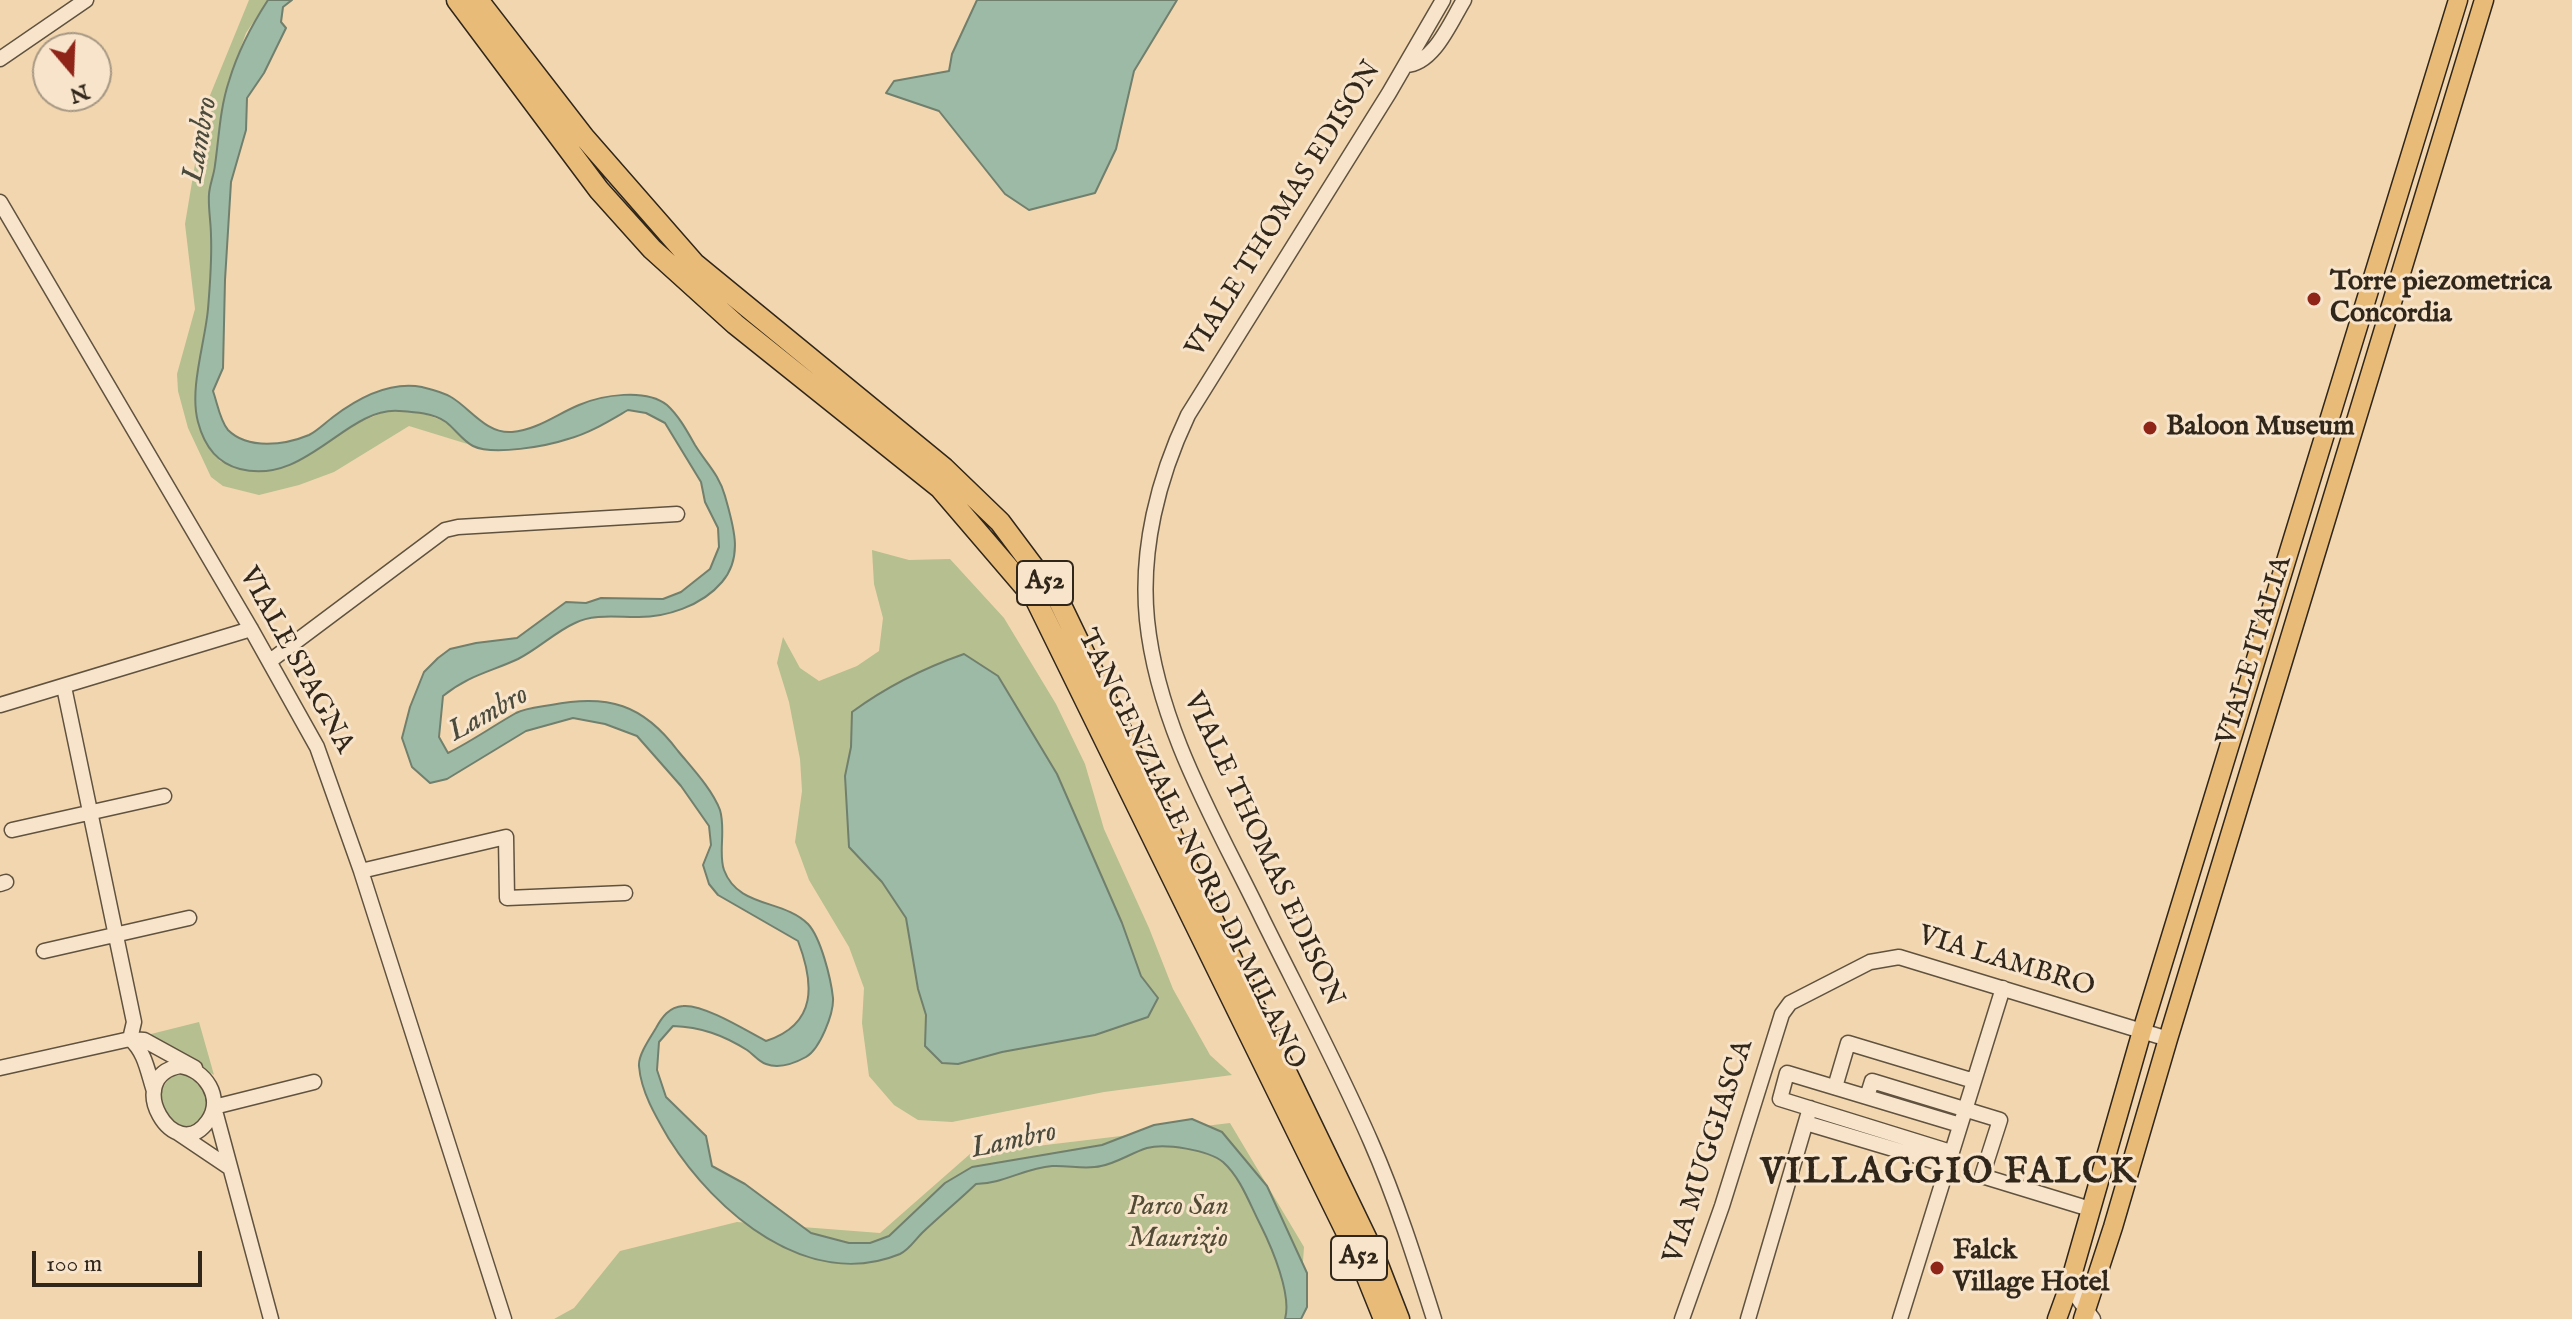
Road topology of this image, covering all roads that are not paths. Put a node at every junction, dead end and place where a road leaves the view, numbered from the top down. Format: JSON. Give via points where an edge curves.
{"nodes":[{"id":1,"x":86,"y":0,"type":"edge"},
{"id":2,"x":457,"y":0,"type":"edge"},
{"id":3,"x":478,"y":0,"type":"edge"},
{"id":4,"x":1443,"y":0,"type":"edge"},
{"id":5,"x":1464,"y":0,"type":"edge"},
{"id":6,"x":2458,"y":0,"type":"edge"},
{"id":7,"x":2484,"y":0,"type":"edge"},
{"id":8,"x":0,"y":59,"type":"edge"},
{"id":9,"x":1406,"y":65,"type":"junction"},
{"id":10,"x":0,"y":202,"type":"edge"},
{"id":11,"x":677,"y":514,"type":"dead end"},
{"id":12,"x":251,"y":629,"type":"junction"},
{"id":13,"x":270,"y":661,"type":"junction"},
{"id":14,"x":64,"y":687,"type":"junction"},
{"id":15,"x":0,"y":705,"type":"edge"},
{"id":16,"x":164,"y":796,"type":"dead end"},
{"id":17,"x":90,"y":812,"type":"junction"},
{"id":18,"x":12,"y":830,"type":"dead end"},
{"id":19,"x":361,"y":871,"type":"junction"},
{"id":20,"x":625,"y":893,"type":"dead end"},
{"id":21,"x":189,"y":918,"type":"dead end"},
{"id":22,"x":116,"y":935,"type":"junction"},
{"id":23,"x":44,"y":951,"type":"dead end"},
{"id":24,"x":2003,"y":988,"type":"junction"},
{"id":25,"x":1790,"y":1003,"type":"joint"},
{"id":26,"x":2142,"y":1031,"type":"junction"},
{"id":27,"x":130,"y":1039,"type":"junction"},
{"id":28,"x":2168,"y":1039,"type":"junction"},
{"id":29,"x":1880,"y":1053,"type":"junction"},
{"id":30,"x":0,"y":1068,"type":"edge"},
{"id":31,"x":195,"y":1068,"type":"junction"},
{"id":32,"x":1872,"y":1081,"type":"junction"},
{"id":33,"x":1974,"y":1081,"type":"junction"},
{"id":34,"x":314,"y":1082,"type":"dead end"},
{"id":35,"x":1835,"y":1087,"type":"junction"},
{"id":36,"x":154,"y":1091,"type":"junction"},
{"id":37,"x":1867,"y":1097,"type":"junction"},
{"id":38,"x":214,"y":1107,"type":"junction"},
{"id":39,"x":1965,"y":1109,"type":"junction"},
{"id":40,"x":1808,"y":1116,"type":"junction"},
{"id":41,"x":1960,"y":1125,"type":"junction"},
{"id":42,"x":177,"y":1132,"type":"junction"},
{"id":43,"x":1949,"y":1159,"type":"junction"},
{"id":44,"x":230,"y":1168,"type":"junction"},
{"id":45,"x":2090,"y":1209,"type":"junction"},
{"id":46,"x":2069,"y":1286,"type":"junction"},
{"id":47,"x":2088,"y":1316,"type":"edge"},
{"id":48,"x":1433,"y":1317,"type":"edge"},
{"id":49,"x":271,"y":1319,"type":"edge"},
{"id":50,"x":504,"y":1319,"type":"edge"},
{"id":51,"x":1384,"y":1319,"type":"edge"},
{"id":52,"x":1399,"y":1319,"type":"edge"},
{"id":53,"x":1682,"y":1319,"type":"edge"},
{"id":54,"x":1748,"y":1319,"type":"edge"},
{"id":55,"x":1900,"y":1319,"type":"edge"},
{"id":56,"x":2057,"y":1319,"type":"edge"}],
"edges":[{"from":1,"to":8,"type":"street"},
{"from":2,"to":51,"type":"highway","name":"TANGENZIALE NORD DI MILANO","number":"A52","via":[[599,190],[652,249],[707,301],[940,488],[1036,600],[1361,1262]]},
{"from":3,"to":52,"type":"highway","name":"TANGENZIALE NORD DI MILANO","number":"A52","via":[[584,137],[695,264],[944,468],[1000,522],[1059,601],[1373,1252]]},
{"from":4,"to":9,"type":"street","name":"VIALE THOMAS EDISON"},
{"from":5,"to":9,"type":"street","name":"VIALE THOMAS EDISON","via":[[1431,52]]},
{"from":6,"to":26,"type":"main road","name":"VIALE ITALIA"},
{"from":7,"to":28,"type":"main road","name":"VIALE ITALIA"},
{"from":9,"to":48,"type":"street","name":"VIALE THOMAS EDISON","via":[[1174,443],[1150,536],[1145,595],[1155,667],[1175,733],[1371,1142]]},
{"from":10,"to":12,"type":"street","name":"VIALE SPAGNA"},
{"from":11,"to":13,"type":"street","via":[[445,530]]},
{"from":12,"to":13,"type":"street","name":"VIALE SPAGNA"},
{"from":12,"to":14,"type":"street"},
{"from":13,"to":19,"type":"street","name":"VIALE SPAGNA","via":[[317,747]]},
{"from":14,"to":15,"type":"street"},
{"from":14,"to":17,"type":"street"},
{"from":16,"to":17,"type":"street"},
{"from":17,"to":18,"type":"street"},
{"from":17,"to":22,"type":"street"},
{"from":19,"to":20,"type":"street","via":[[506,837],[507,898]]},
{"from":19,"to":50,"type":"street","name":"VIALE SPAGNA"},
{"from":21,"to":22,"type":"street"},
{"from":22,"to":23,"type":"street"},
{"from":22,"to":27,"type":"street","via":[[134,1022]]},
{"from":24,"to":25,"type":"street","name":"VIA LAMBRO","via":[[1890,957]]},
{"from":24,"to":26,"type":"street","name":"VIA LAMBRO"},
{"from":24,"to":33,"type":"street"},
{"from":25,"to":53,"type":"street","name":"VIA MUGGIASCA","via":[[1782,1014]]},
{"from":26,"to":28,"type":"street","name":"VIA LAMBRO"},
{"from":26,"to":45,"type":"main road","name":"VIALE ITALIA"},
{"from":27,"to":30,"type":"street"},
{"from":27,"to":31,"type":"street","via":[[144,1040]]},
{"from":27,"to":36,"type":"street","via":[[143,1056]]},
{"from":28,"to":47,"type":"main road","name":"VIALE ITALIA"},
{"from":29,"to":32,"type":"street"},
{"from":29,"to":33,"type":"street"},
{"from":29,"to":35,"type":"street","via":[[1848,1043]]},
{"from":31,"to":36,"type":"street","via":[[171,1068],[159,1077]]},
{"from":31,"to":38,"type":"street","via":[[208,1083]]},
{"from":32,"to":37,"type":"street"},
{"from":32,"to":39,"type":"street"},
{"from":33,"to":39,"type":"street"},
{"from":34,"to":38,"type":"street"},
{"from":35,"to":37,"type":"street"},
{"from":35,"to":40,"type":"street","via":[[1787,1073],[1780,1099]]},
{"from":36,"to":42,"type":"street","via":[[162,1122]]},
{"from":37,"to":41,"type":"street"},
{"from":38,"to":42,"type":"street","via":[[200,1129]]},
{"from":38,"to":44,"type":"street"},
{"from":39,"to":41,"type":"street"},
{"from":39,"to":45,"type":"street","via":[[2000,1120],[1982,1176]]},
{"from":40,"to":43,"type":"street"},
{"from":40,"to":54,"type":"street"},
{"from":41,"to":43,"type":"street"},
{"from":42,"to":44,"type":"street"},
{"from":43,"to":55,"type":"street"},
{"from":44,"to":49,"type":"street"},
{"from":45,"to":46,"type":"main road","name":"VIALE ITALIA"},
{"from":46,"to":47,"type":"street"},
{"from":46,"to":56,"type":"main road","name":"VIALE ITALIA"}]}
